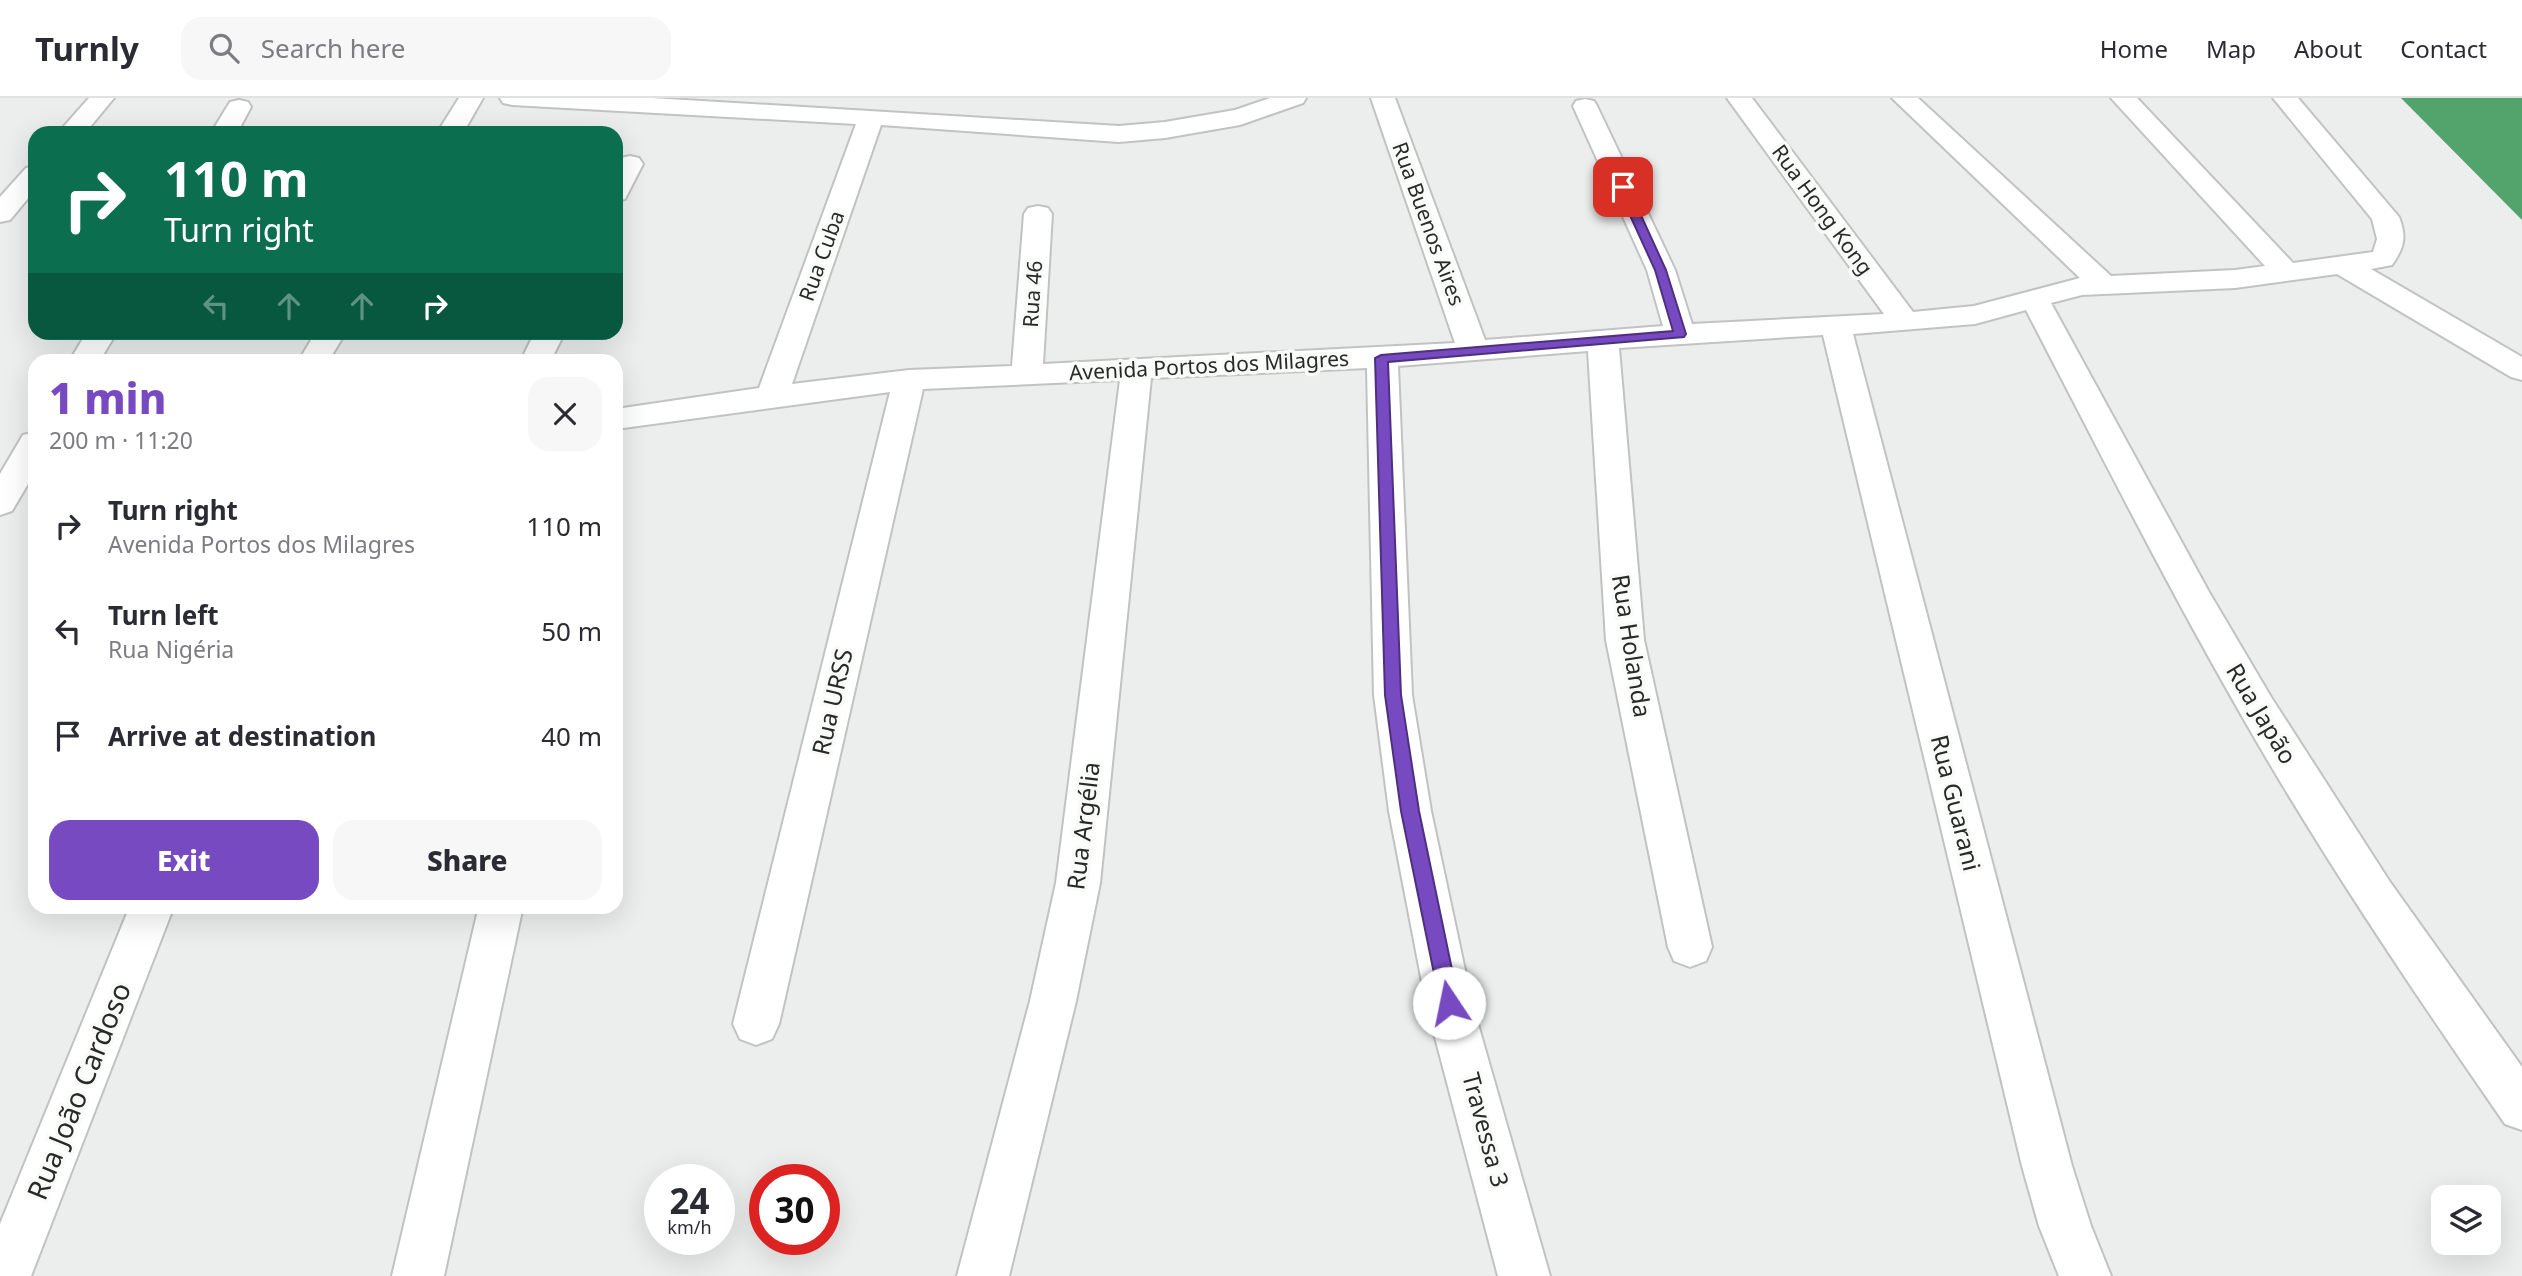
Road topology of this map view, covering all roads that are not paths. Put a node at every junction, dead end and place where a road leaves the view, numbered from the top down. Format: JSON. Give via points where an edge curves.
{"nodes":[{"id":1,"x":102,"y":98,"type":"edge"},
{"id":2,"x":471,"y":98,"type":"edge"},
{"id":3,"x":512,"y":98,"type":"edge"},
{"id":4,"x":1294,"y":98,"type":"edge"},
{"id":5,"x":1383,"y":98,"type":"edge"},
{"id":6,"x":1739,"y":98,"type":"edge"},
{"id":7,"x":1904,"y":98,"type":"edge"},
{"id":8,"x":2123,"y":98,"type":"edge"},
{"id":9,"x":2285,"y":98,"type":"edge"},
{"id":10,"x":1585,"y":106,"type":"dead end"},
{"id":11,"x":239,"y":107,"type":"dead end"},
{"id":12,"x":872,"y":117,"type":"junction"},
{"id":13,"x":77,"y":126,"type":"edge"},
{"id":14,"x":228,"y":126,"type":"edge"},
{"id":15,"x":454,"y":126,"type":"edge"},
{"id":16,"x":629,"y":164,"type":"dead end"},
{"id":17,"x":623,"y":177,"type":"edge"},
{"id":18,"x":28,"y":182,"type":"edge"},
{"id":19,"x":0,"y":214,"type":"edge"},
{"id":20,"x":1038,"y":214,"type":"dead end"},
{"id":21,"x":2343,"y":265,"type":"junction"},
{"id":22,"x":2285,"y":271,"type":"junction"},
{"id":23,"x":2102,"y":283,"type":"junction"},
{"id":24,"x":2035,"y":300,"type":"junction"},
{"id":25,"x":1905,"y":322,"type":"junction"},
{"id":26,"x":1836,"y":326,"type":"junction"},
{"id":27,"x":1680,"y":334,"type":"junction"},
{"id":28,"x":1603,"y":341,"type":"junction"},
{"id":29,"x":1474,"y":350,"type":"junction"},
{"id":30,"x":1381,"y":358,"type":"junction"},
{"id":31,"x":1137,"y":368,"type":"junction"},
{"id":32,"x":2522,"y":370,"type":"edge"},
{"id":33,"x":1027,"y":375,"type":"junction"},
{"id":34,"x":909,"y":380,"type":"junction"},
{"id":35,"x":772,"y":396,"type":"junction"},
{"id":36,"x":623,"y":418,"type":"edge"},
{"id":37,"x":25,"y":450,"type":"edge"},
{"id":38,"x":0,"y":503,"type":"edge"},
{"id":39,"x":149,"y":914,"type":"edge"},
{"id":40,"x":498,"y":914,"type":"edge"},
{"id":41,"x":1690,"y":947,"type":"dead end"},
{"id":42,"x":756,"y":1024,"type":"dead end"},
{"id":43,"x":2522,"y":1107,"type":"edge"},
{"id":44,"x":5,"y":1276,"type":"edge"},
{"id":45,"x":418,"y":1276,"type":"edge"},
{"id":46,"x":983,"y":1276,"type":"edge"},
{"id":47,"x":1524,"y":1276,"type":"edge"},
{"id":48,"x":2085,"y":1276,"type":"edge"}],
"edges":[{"from":1,"to":13,"type":"street"},
{"from":2,"to":15,"type":"street"},
{"from":3,"to":12,"type":"street"},
{"from":4,"to":12,"type":"street","via":[[1240,117],[1119,134]]},
{"from":5,"to":29,"type":"street","name":"Rua Buenos Aires"},
{"from":6,"to":25,"type":"street","name":"Rua Hong Kong"},
{"from":7,"to":23,"type":"street"},
{"from":8,"to":22,"type":"street"},
{"from":9,"to":21,"type":"street","name":"Avenida Portos dos Milagres","via":[[2385,217],[2392,233],[2391,248],[2382,259]]},
{"from":10,"to":27,"type":"street","via":[[1661,270]]},
{"from":11,"to":14,"type":"street"},
{"from":12,"to":35,"type":"street","name":"Rua Cuba"},
{"from":16,"to":17,"type":"street"},
{"from":18,"to":19,"type":"street"},
{"from":20,"to":33,"type":"street","name":"Rua 46"},
{"from":21,"to":22,"type":"street","name":"Avenida Portos dos Milagres"},
{"from":21,"to":32,"type":"street"},
{"from":22,"to":23,"type":"street","name":"Avenida Portos dos Milagres","via":[[2207,281]]},
{"from":23,"to":24,"type":"street","name":"Avenida Portos dos Milagres"},
{"from":24,"to":25,"type":"street","name":"Avenida Portos dos Milagres","via":[[1975,316]]},
{"from":24,"to":43,"type":"street","name":"Rua Japão","via":[[2222,649],[2290,764],[2382,909]]},
{"from":25,"to":26,"type":"street","name":"Avenida Portos dos Milagres"},
{"from":26,"to":27,"type":"street","name":"Avenida Portos dos Milagres"},
{"from":26,"to":48,"type":"street","name":"Rua Guarani","via":[[2047,1166]]},
{"from":27,"to":28,"type":"street","name":"Avenida Portos dos Milagres"},
{"from":28,"to":29,"type":"street","name":"Avenida Portos dos Milagres"},
{"from":28,"to":41,"type":"street","name":"Rua Holanda","via":[[1625,640]]},
{"from":29,"to":30,"type":"street","name":"Avenida Portos dos Milagres"},
{"from":30,"to":31,"type":"street","name":"Avenida Portos dos Milagres"},
{"from":30,"to":47,"type":"street","name":"Travessa 3","via":[[1393,695],[1410,811],[1449,1003]]},
{"from":31,"to":33,"type":"street","name":"Avenida Portos dos Milagres"},
{"from":31,"to":46,"type":"street","name":"Rua Argélia","via":[[1078,883]]},
{"from":33,"to":34,"type":"street","name":"Avenida Portos dos Milagres"},
{"from":34,"to":35,"type":"street","name":"Avenida Portos dos Milagres"},
{"from":34,"to":42,"type":"street","name":"Rua URSS"},
{"from":35,"to":36,"type":"street","name":"Avenida Portos dos Milagres"},
{"from":37,"to":38,"type":"street"},
{"from":39,"to":44,"type":"street","name":"Rua João Cardoso"},
{"from":40,"to":45,"type":"street"}]}
